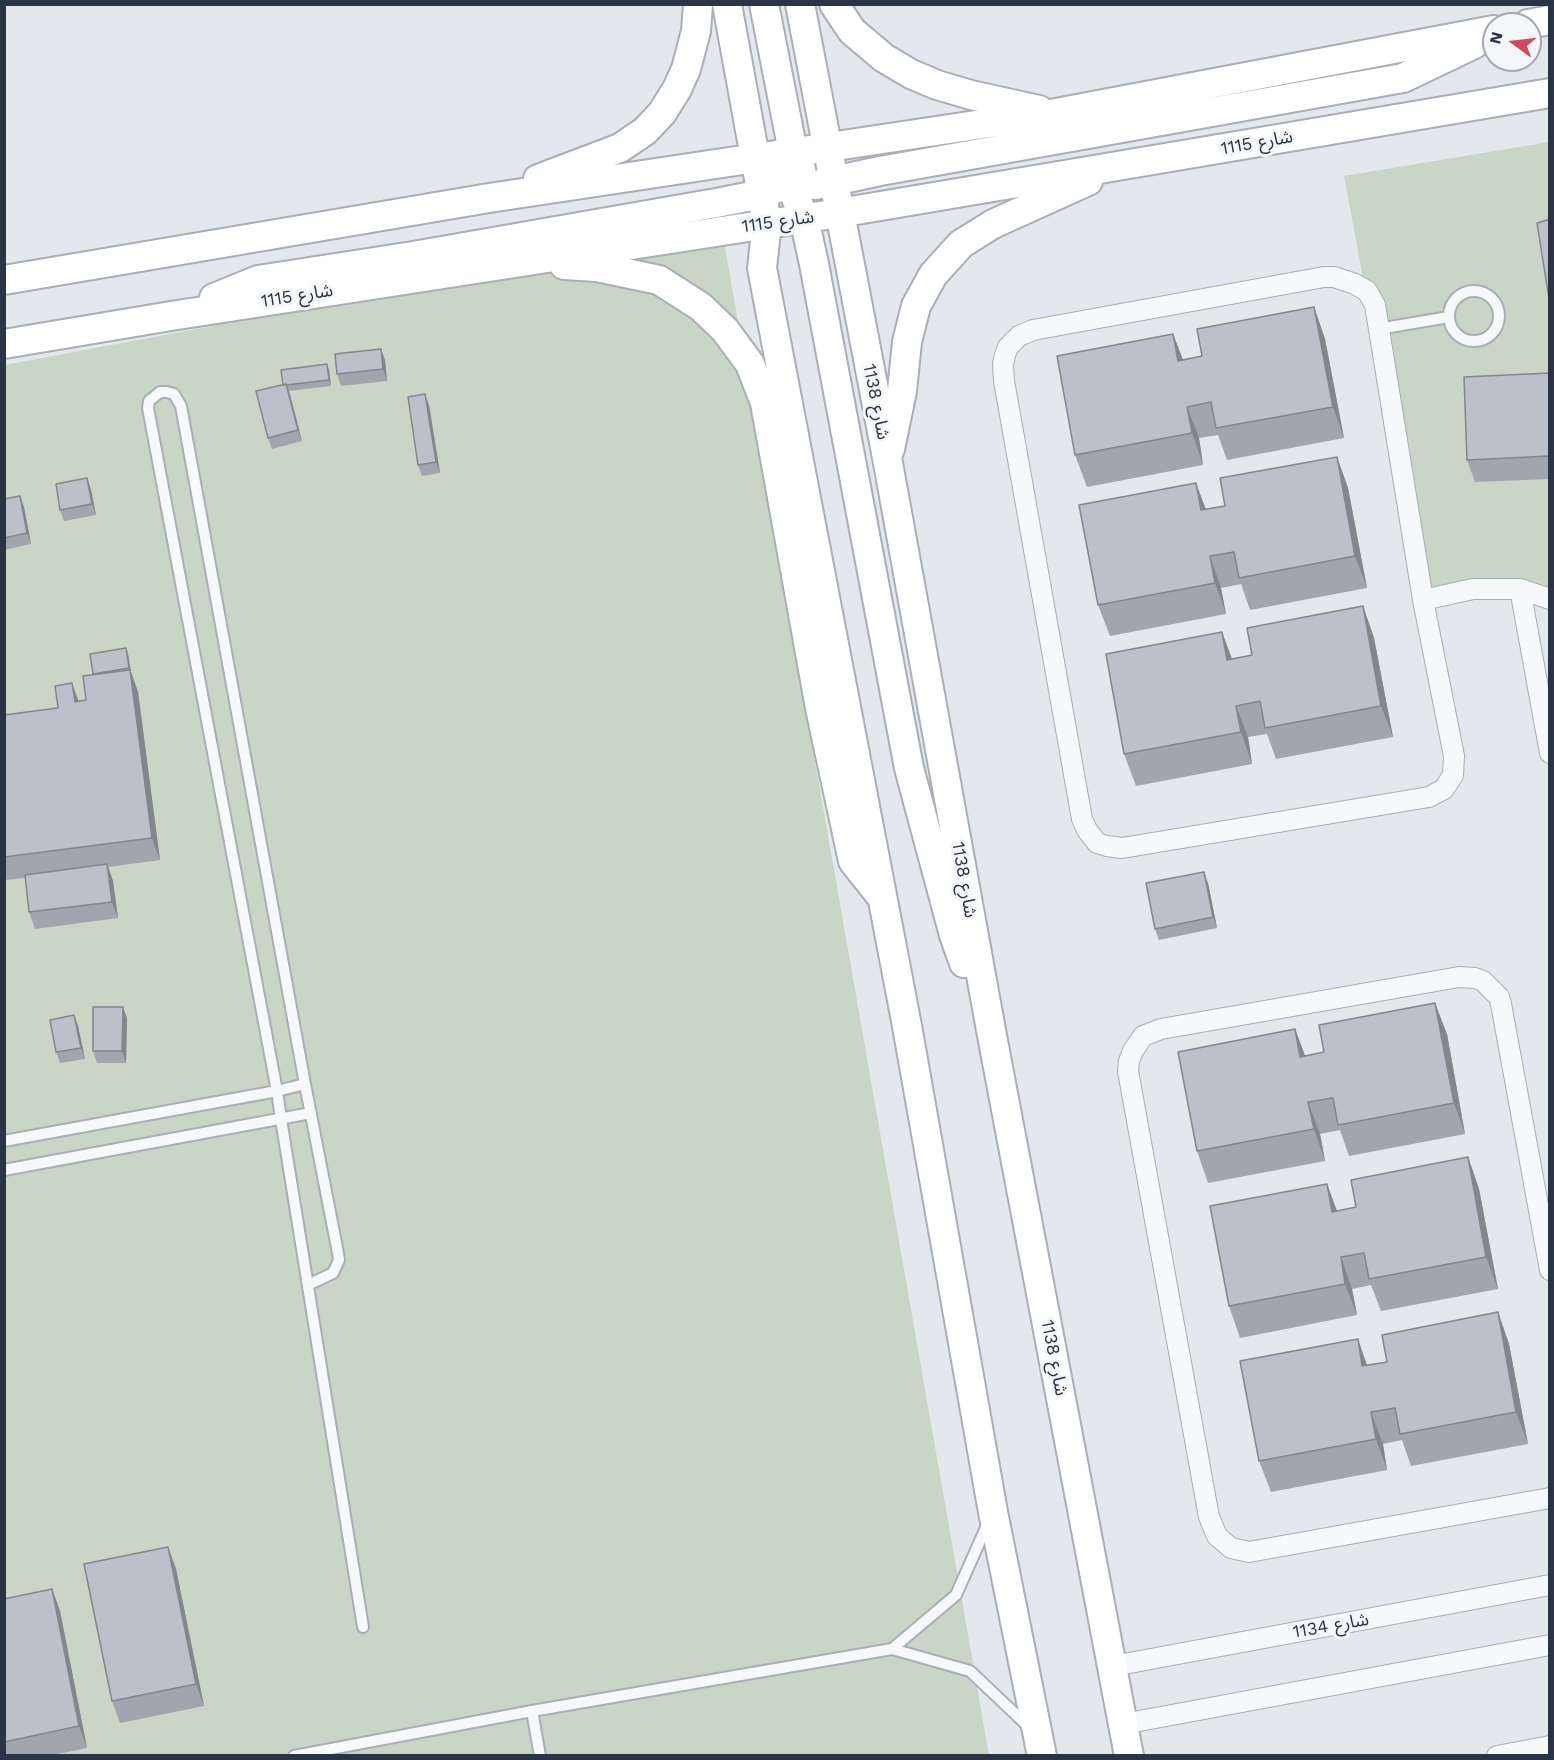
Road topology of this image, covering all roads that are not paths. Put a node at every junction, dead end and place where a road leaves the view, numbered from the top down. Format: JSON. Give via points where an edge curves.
{"nodes":[{"id":1,"x":698,"y":4,"type":"edge"},
{"id":2,"x":727,"y":4,"type":"edge"},
{"id":3,"x":764,"y":4,"type":"edge"},
{"id":4,"x":800,"y":4,"type":"edge"},
{"id":5,"x":834,"y":4,"type":"edge"},
{"id":6,"x":1482,"y":32,"type":"edge"},
{"id":7,"x":1482,"y":41,"type":"edge"},
{"id":8,"x":1550,"y":93,"type":"edge"},
{"id":9,"x":1056,"y":113,"type":"junction"},
{"id":10,"x":827,"y":147,"type":"junction"},
{"id":11,"x":755,"y":158,"type":"junction"},
{"id":12,"x":1120,"y":166,"type":"junction"},
{"id":13,"x":804,"y":184,"type":"junction"},
{"id":14,"x":762,"y":194,"type":"junction"},
{"id":15,"x":489,"y":198,"type":"junction"},
{"id":16,"x":839,"y":213,"type":"junction"},
{"id":17,"x":767,"y":224,"type":"junction"},
{"id":18,"x":508,"y":263,"type":"junction"},
{"id":19,"x":4,"y":280,"type":"edge"},
{"id":20,"x":171,"y":315,"type":"junction"},
{"id":21,"x":1449,"y":317,"type":"junction"},
{"id":22,"x":1378,"y":329,"type":"junction"},
{"id":23,"x":4,"y":344,"type":"edge"},
{"id":24,"x":888,"y":463,"type":"junction"},
{"id":25,"x":1520,"y":590,"type":"junction"},
{"id":26,"x":1550,"y":599,"type":"edge"},
{"id":27,"x":1423,"y":600,"type":"junction"},
{"id":28,"x":1550,"y":753,"type":"edge"},
{"id":29,"x":882,"y":898,"type":"junction"},
{"id":30,"x":993,"y":1041,"type":"junction"},
{"id":31,"x":305,"y":1084,"type":"junction"},
{"id":32,"x":277,"y":1091,"type":"junction"},
{"id":33,"x":311,"y":1113,"type":"junction"},
{"id":34,"x":281,"y":1119,"type":"junction"},
{"id":35,"x":4,"y":1141,"type":"edge"},
{"id":36,"x":4,"y":1170,"type":"edge"},
{"id":37,"x":1550,"y":1270,"type":"edge"},
{"id":38,"x":308,"y":1285,"type":"junction"},
{"id":39,"x":1550,"y":1498,"type":"edge"},
{"id":40,"x":993,"y":1512,"type":"junction"},
{"id":41,"x":1550,"y":1585,"type":"edge"},
{"id":42,"x":363,"y":1627,"type":"dead end"},
{"id":43,"x":1550,"y":1645,"type":"edge"},
{"id":44,"x":892,"y":1649,"type":"junction"},
{"id":45,"x":1113,"y":1666,"type":"junction"},
{"id":46,"x":532,"y":1711,"type":"junction"},
{"id":47,"x":1123,"y":1724,"type":"junction"},
{"id":48,"x":1040,"y":1746,"type":"edge"},
{"id":49,"x":1550,"y":1746,"type":"edge"},
{"id":50,"x":294,"y":1755,"type":"edge"},
{"id":51,"x":540,"y":1755,"type":"edge"},
{"id":52,"x":1129,"y":1755,"type":"edge"},
{"id":53,"x":1497,"y":1755,"type":"edge"}],
"edges":[{"from":1,"to":15,"type":"street","via":[[686,69],[662,113],[645,131],[620,148]]},
{"from":2,"to":11,"type":"street"},
{"from":3,"to":13,"type":"street"},
{"from":4,"to":10,"type":"street"},
{"from":5,"to":9,"type":"street","via":[[852,31],[911,74],[937,86]]},
{"from":6,"to":9,"type":"street"},
{"from":7,"to":13,"type":"street","via":[[1403,78]]},
{"from":8,"to":12,"type":"street","name":"شارع 1115"},
{"from":9,"to":10,"type":"street"},
{"from":10,"to":13,"type":"street"},
{"from":11,"to":13,"type":"street"},
{"from":11,"to":14,"type":"street"},
{"from":11,"to":15,"type":"street"},
{"from":12,"to":16,"type":"street","name":"شارع 1115"},
{"from":12,"to":24,"type":"street","via":[[993,224],[961,244],[933,275],[916,306],[907,342],[903,391]]},
{"from":13,"to":14,"type":"street"},
{"from":13,"to":16,"type":"street"},
{"from":13,"to":17,"type":"street"},
{"from":13,"to":30,"type":"street","via":[[816,275],[909,768],[954,935]]},
{"from":14,"to":17,"type":"street"},
{"from":14,"to":20,"type":"street","via":[[258,280]]},
{"from":15,"to":19,"type":"street"},
{"from":16,"to":24,"type":"street","name":"شارع 1138"},
{"from":17,"to":18,"type":"street","name":"شارع 1115"},
{"from":17,"to":29,"type":"street","via":[[762,268]]},
{"from":18,"to":20,"type":"street","name":"شارع 1115"},
{"from":18,"to":29,"type":"street","via":[[597,267],[658,280],[701,307],[725,330],[750,364],[765,403],[820,708],[853,861]]},
{"from":20,"to":23,"type":"street","name":"شارع 1115"},
{"from":21,"to":21,"type":"lane","via":[[1458,334],[1475,341],[1492,333],[1499,315],[1491,297],[1473,291],[1456,299]]},
{"from":21,"to":22,"type":"lane"},
{"from":22,"to":27,"type":"street"},
{"from":22,"to":27,"type":"street","via":[[1375,305],[1367,291],[1345,279],[1324,277],[1033,330],[1008,347],[1003,364],[1005,381],[1087,830],[1097,843],[1122,848],[1429,798],[1444,789],[1453,775],[1454,756]]},
{"from":24,"to":30,"type":"street","name":"شارع 1138"},
{"from":25,"to":26,"type":"street"},
{"from":25,"to":27,"type":"street","via":[[1473,589]]},
{"from":25,"to":28,"type":"street"},
{"from":29,"to":40,"type":"street"},
{"from":30,"to":45,"type":"street","name":"شارع 1138"},
{"from":31,"to":32,"type":"lane"},
{"from":31,"to":32,"type":"lane","via":[[181,406],[174,394],[160,392],[149,401],[148,408]]},
{"from":31,"to":33,"type":"lane"},
{"from":32,"to":34,"type":"lane"},
{"from":32,"to":35,"type":"lane"},
{"from":33,"to":34,"type":"lane"},
{"from":33,"to":38,"type":"lane","via":[[339,1260],[333,1273]]},
{"from":34,"to":36,"type":"lane"},
{"from":34,"to":38,"type":"lane"},
{"from":37,"to":39,"type":"street","via":[[1501,1004],[1483,981],[1459,977],[1161,1029],[1143,1036],[1133,1051],[1128,1071],[1209,1517],[1217,1536],[1224,1543],[1249,1552]]},
{"from":38,"to":42,"type":"lane"},
{"from":40,"to":44,"type":"lane","via":[[956,1594]]},
{"from":40,"to":48,"type":"street"},
{"from":41,"to":45,"type":"street","name":"شارع 1134"},
{"from":43,"to":47,"type":"street"},
{"from":44,"to":46,"type":"lane"},
{"from":44,"to":48,"type":"lane","via":[[970,1671]]},
{"from":45,"to":47,"type":"street","name":"شارع 1138"},
{"from":46,"to":50,"type":"lane"},
{"from":46,"to":51,"type":"lane"},
{"from":47,"to":52,"type":"street","name":"شارع 1138"},
{"from":49,"to":53,"type":"street"}]}
